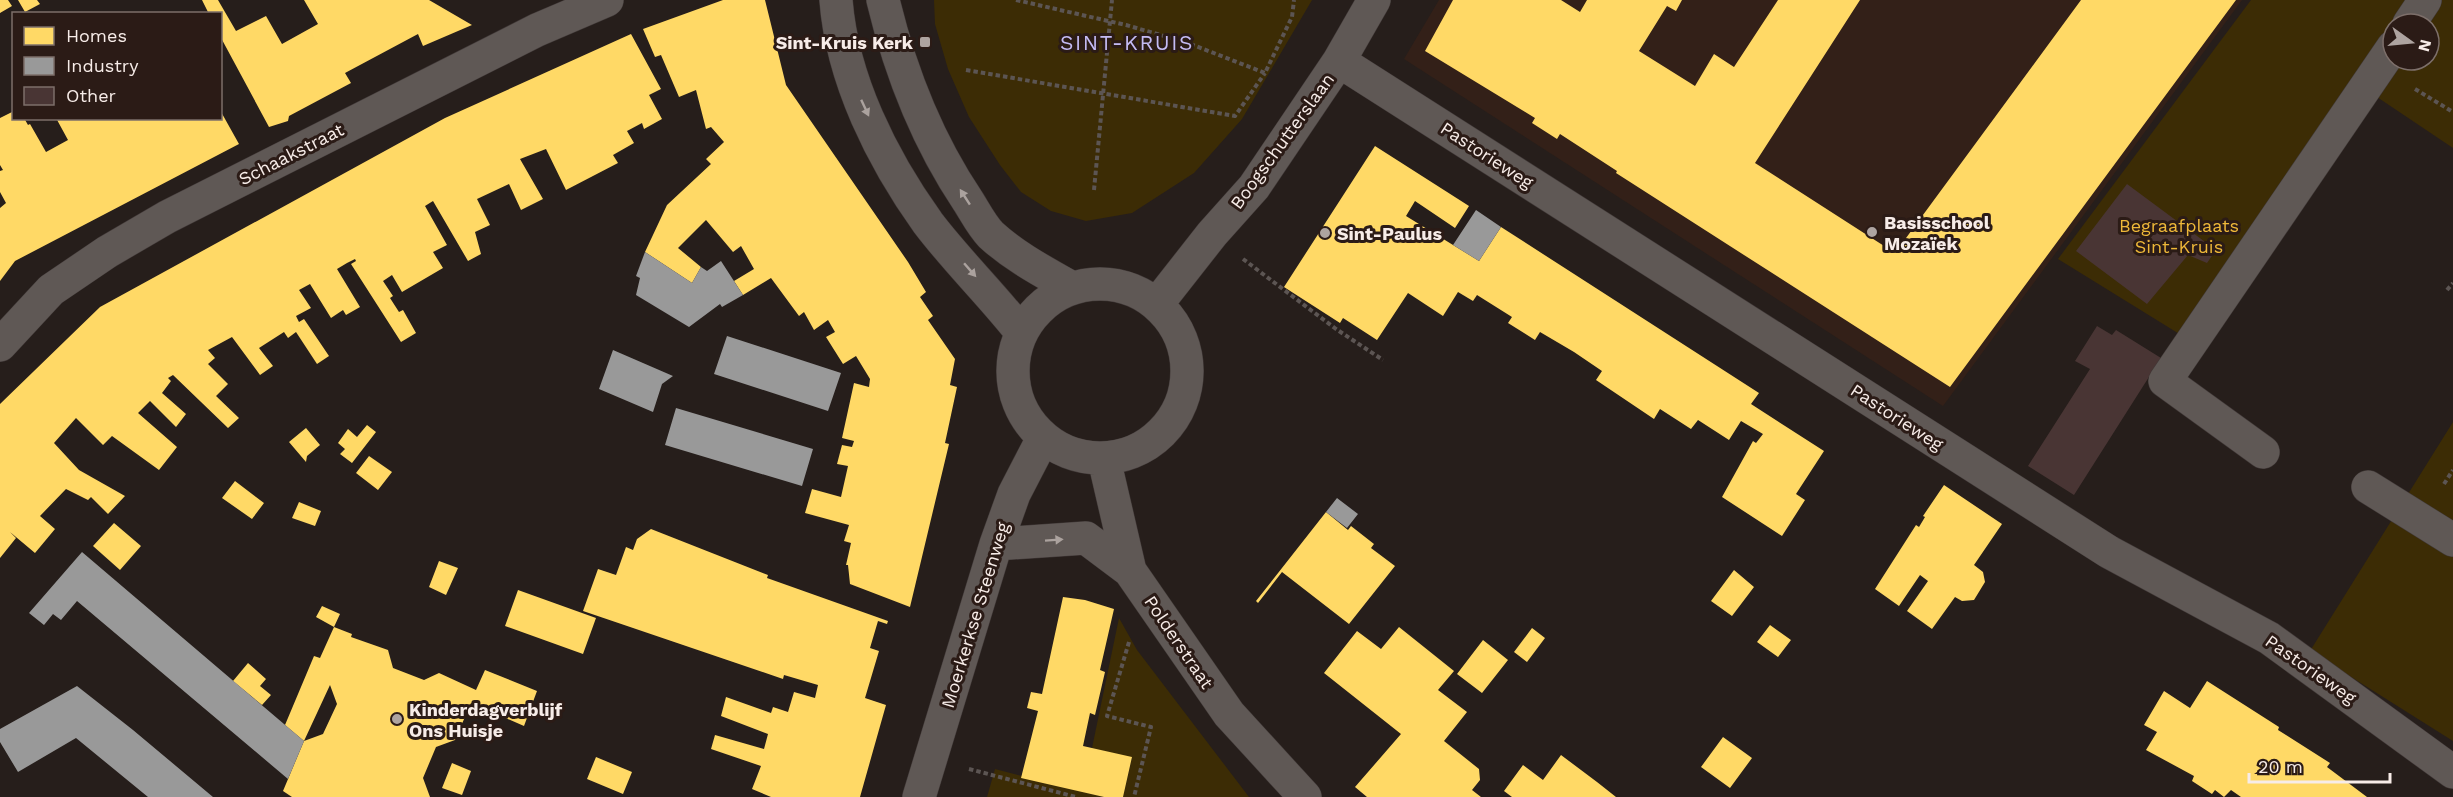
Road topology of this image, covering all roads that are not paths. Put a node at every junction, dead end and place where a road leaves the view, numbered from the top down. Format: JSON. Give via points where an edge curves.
{"nodes":[{"id":1,"x":608,"y":0,"type":"edge"},
{"id":2,"x":836,"y":0,"type":"edge"},
{"id":3,"x":883,"y":0,"type":"edge"},
{"id":4,"x":1374,"y":0,"type":"edge"},
{"id":5,"x":1339,"y":61,"type":"junction"},
{"id":6,"x":2381,"y":65,"type":"edge"},
{"id":7,"x":1072,"y":288,"type":"junction"},
{"id":8,"x":1157,"y":304,"type":"junction"},
{"id":9,"x":1021,"y":332,"type":"junction"},
{"id":10,"x":0,"y":345,"type":"edge"},
{"id":11,"x":1043,"y":438,"type":"junction"},
{"id":12,"x":2263,"y":452,"type":"dead end"},
{"id":13,"x":1104,"y":459,"type":"junction"},
{"id":14,"x":2368,"y":488,"type":"dead end"},
{"id":15,"x":2453,"y":540,"type":"edge"},
{"id":16,"x":996,"y":544,"type":"junction"},
{"id":17,"x":1131,"y":571,"type":"junction"},
{"id":18,"x":2453,"y":772,"type":"edge"},
{"id":19,"x":919,"y":797,"type":"edge"},
{"id":20,"x":1305,"y":797,"type":"edge"}],
"edges":[{"from":1,"to":10,"type":"street","name":"Schaakstraat","via":[[537,30],[157,223],[51,290]]},
{"from":2,"to":9,"type":"street","one_way":true,"via":[[844,53],[890,162],[930,225]]},
{"from":7,"to":3,"type":"street","one_way":true,"via":[[1031,265],[990,234],[962,192],[918,110],[898,60]]},
{"from":4,"to":5,"type":"street","name":"Boogschutterslaan"},
{"from":5,"to":8,"type":"street","name":"Boogschutterslaan","via":[[1254,187]]},
{"from":5,"to":18,"type":"street","name":"Pastorieweg","via":[[2109,552],[2269,638]]},
{"from":6,"to":12,"type":"street","via":[[2165,381]]},
{"from":7,"to":8,"type":"street","via":[[1117,284]]},
{"from":7,"to":9,"type":"street","via":[[1043,304]]},
{"from":8,"to":13,"type":"street","via":[[1170,317],[1184,344],[1188,380],[1176,414],[1156,439],[1130,454]]},
{"from":9,"to":11,"type":"street","via":[[1012,363],[1014,392],[1026,419]]},
{"from":11,"to":13,"type":"street","via":[[1070,454]]},
{"from":11,"to":16,"type":"street","name":"Moerkerkse Steenweg","via":[[1014,494]]},
{"from":13,"to":17,"type":"street","name":"Polderstraat"},
{"from":14,"to":15,"type":"street"},
{"from":16,"to":17,"type":"street","one_way":true,"via":[[1086,538]]},
{"from":16,"to":19,"type":"street","name":"Moerkerkse Steenweg"},
{"from":17,"to":20,"type":"street","name":"Polderstraat","via":[[1228,714]]}]}
